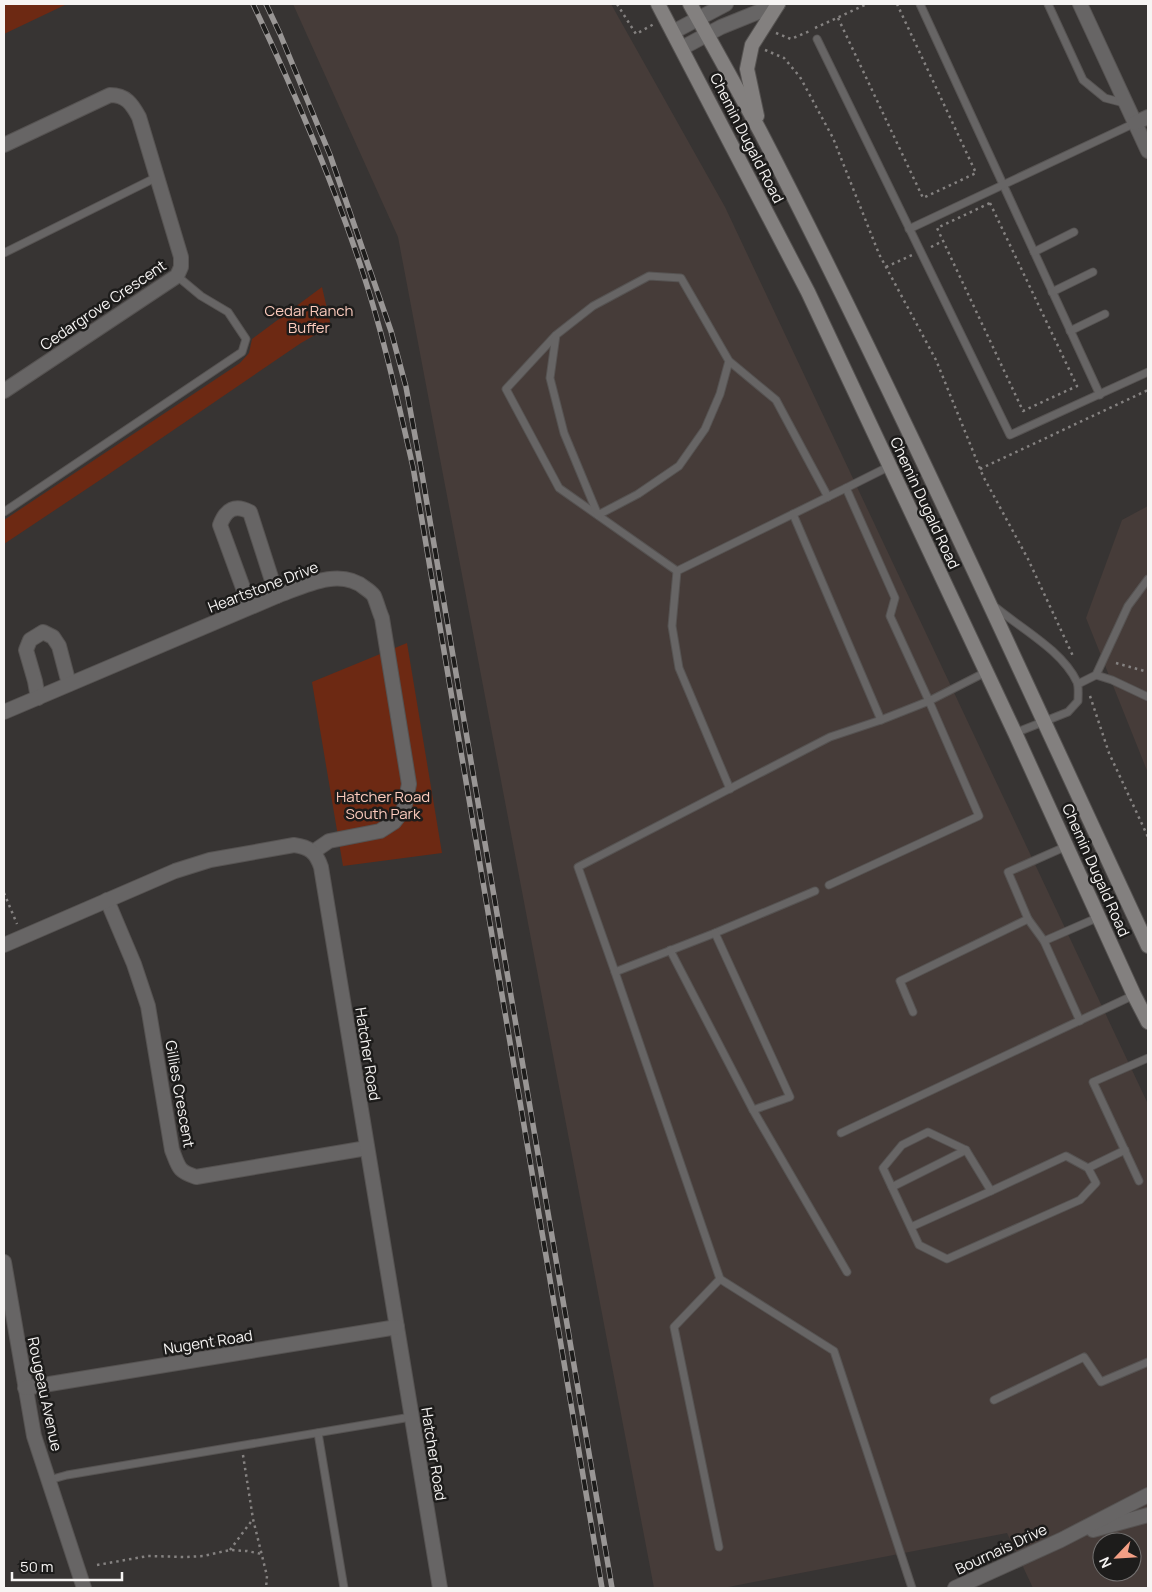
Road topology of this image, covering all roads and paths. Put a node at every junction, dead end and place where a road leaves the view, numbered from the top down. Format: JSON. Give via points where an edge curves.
{"nodes":[{"id":1,"x":618,"y":4,"type":"edge"},
{"id":2,"x":658,"y":4,"type":"edge"},
{"id":3,"x":690,"y":4,"type":"edge"},
{"id":4,"x":726,"y":4,"type":"edge"},
{"id":5,"x":778,"y":4,"type":"edge"},
{"id":6,"x":866,"y":4,"type":"edge"},
{"id":7,"x":897,"y":4,"type":"edge"},
{"id":8,"x":920,"y":4,"type":"edge"},
{"id":9,"x":1048,"y":4,"type":"edge"},
{"id":10,"x":1080,"y":4,"type":"edge"},
{"id":11,"x":838,"y":18,"type":"junction"},
{"id":12,"x":698,"y":19,"type":"junction"},
{"id":13,"x":673,"y":32,"type":"junction"},
{"id":14,"x":774,"y":33,"type":"dead end"},
{"id":15,"x":636,"y":34,"type":"dead end"},
{"id":16,"x":707,"y":35,"type":"junction"},
{"id":17,"x":817,"y":39,"type":"dead end"},
{"id":18,"x":682,"y":48,"type":"junction"},
{"id":19,"x":766,"y":51,"type":"dead end"},
{"id":20,"x":1126,"y":103,"type":"junction"},
{"id":21,"x":1142,"y":120,"type":"edge"},
{"id":22,"x":760,"y":131,"type":"junction"},
{"id":23,"x":4,"y":145,"type":"edge"},
{"id":24,"x":1148,"y":151,"type":"edge"},
{"id":25,"x":157,"y":177,"type":"junction"},
{"id":26,"x":1002,"y":185,"type":"junction"},
{"id":27,"x":910,"y":229,"type":"junction"},
{"id":28,"x":1074,"y":232,"type":"dead end"},
{"id":29,"x":943,"y":241,"type":"joint"},
{"id":30,"x":1034,"y":252,"type":"junction"},
{"id":31,"x":4,"y":253,"type":"edge"},
{"id":32,"x":1093,"y":272,"type":"dead end"},
{"id":33,"x":177,"y":276,"type":"junction"},
{"id":34,"x":1052,"y":292,"type":"junction"},
{"id":35,"x":1105,"y":314,"type":"dead end"},
{"id":36,"x":1070,"y":331,"type":"junction"},
{"id":37,"x":556,"y":335,"type":"junction"},
{"id":38,"x":729,"y":361,"type":"junction"},
{"id":39,"x":1148,"y":372,"type":"edge"},
{"id":40,"x":1148,"y":390,"type":"edge"},
{"id":41,"x":4,"y":392,"type":"edge"},
{"id":42,"x":1100,"y":395,"type":"junction"},
{"id":43,"x":890,"y":466,"type":"junction"},
{"id":44,"x":980,"y":470,"type":"junction"},
{"id":45,"x":846,"y":488,"type":"junction"},
{"id":46,"x":828,"y":497,"type":"junction"},
{"id":47,"x":4,"y":512,"type":"edge"},
{"id":48,"x":793,"y":514,"type":"junction"},
{"id":49,"x":598,"y":515,"type":"junction"},
{"id":50,"x":677,"y":571,"type":"junction"},
{"id":51,"x":1148,"y":579,"type":"edge"},
{"id":52,"x":277,"y":596,"type":"junction"},
{"id":53,"x":989,"y":602,"type":"junction"},
{"id":54,"x":250,"y":607,"type":"junction"},
{"id":55,"x":1074,"y":657,"type":"dead end"},
{"id":56,"x":1116,"y":664,"type":"dead end"},
{"id":57,"x":986,"y":672,"type":"junction"},
{"id":58,"x":1148,"y":672,"type":"edge"},
{"id":59,"x":1096,"y":675,"type":"junction"},
{"id":60,"x":1082,"y":682,"type":"junction"},
{"id":61,"x":70,"y":684,"type":"junction"},
{"id":62,"x":1148,"y":697,"type":"edge"},
{"id":63,"x":38,"y":698,"type":"junction"},
{"id":64,"x":929,"y":701,"type":"junction"},
{"id":65,"x":4,"y":712,"type":"edge"},
{"id":66,"x":881,"y":720,"type":"junction"},
{"id":67,"x":1044,"y":722,"type":"junction"},
{"id":68,"x":1015,"y":734,"type":"junction"},
{"id":69,"x":730,"y":789,"type":"junction"},
{"id":70,"x":1148,"y":837,"type":"edge"},
{"id":71,"x":1067,"y":846,"type":"junction"},
{"id":72,"x":313,"y":852,"type":"junction"},
{"id":73,"x":829,"y":885,"type":"dead end"},
{"id":74,"x":815,"y":891,"type":"dead end"},
{"id":75,"x":4,"y":893,"type":"edge"},
{"id":76,"x":107,"y":900,"type":"junction"},
{"id":77,"x":1099,"y":917,"type":"junction"},
{"id":78,"x":1028,"y":919,"type":"junction"},
{"id":79,"x":715,"y":933,"type":"junction"},
{"id":80,"x":23,"y":936,"type":"junction"},
{"id":81,"x":1044,"y":941,"type":"junction"},
{"id":82,"x":4,"y":944,"type":"edge"},
{"id":83,"x":1148,"y":946,"type":"edge"},
{"id":84,"x":670,"y":950,"type":"junction"},
{"id":85,"x":615,"y":972,"type":"junction"},
{"id":86,"x":1134,"y":995,"type":"junction"},
{"id":87,"x":913,"y":1012,"type":"dead end"},
{"id":88,"x":1080,"y":1021,"type":"junction"},
{"id":89,"x":1148,"y":1022,"type":"edge"},
{"id":90,"x":1148,"y":1058,"type":"edge"},
{"id":91,"x":753,"y":1110,"type":"junction"},
{"id":92,"x":841,"y":1133,"type":"dead end"},
{"id":93,"x":366,"y":1148,"type":"junction"},
{"id":94,"x":966,"y":1150,"type":"junction"},
{"id":95,"x":1124,"y":1150,"type":"junction"},
{"id":96,"x":1088,"y":1168,"type":"junction"},
{"id":97,"x":1139,"y":1181,"type":"dead end"},
{"id":98,"x":892,"y":1187,"type":"junction"},
{"id":99,"x":991,"y":1191,"type":"junction"},
{"id":100,"x":911,"y":1227,"type":"junction"},
{"id":101,"x":4,"y":1262,"type":"edge"},
{"id":102,"x":847,"y":1272,"type":"dead end"},
{"id":103,"x":720,"y":1279,"type":"junction"},
{"id":104,"x":397,"y":1327,"type":"junction"},
{"id":105,"x":1148,"y":1362,"type":"edge"},
{"id":106,"x":25,"y":1388,"type":"junction"},
{"id":107,"x":994,"y":1400,"type":"dead end"},
{"id":108,"x":411,"y":1417,"type":"junction"},
{"id":109,"x":318,"y":1433,"type":"junction"},
{"id":110,"x":241,"y":1445,"type":"junction"},
{"id":111,"x":48,"y":1480,"type":"junction"},
{"id":112,"x":1148,"y":1495,"type":"edge"},
{"id":113,"x":1148,"y":1516,"type":"edge"},
{"id":114,"x":253,"y":1519,"type":"junction"},
{"id":115,"x":1061,"y":1540,"type":"junction"},
{"id":116,"x":719,"y":1547,"type":"dead end"},
{"id":117,"x":230,"y":1550,"type":"junction"},
{"id":118,"x":262,"y":1554,"type":"junction"},
{"id":119,"x":97,"y":1565,"type":"dead end"},
{"id":120,"x":84,"y":1588,"type":"edge"},
{"id":121,"x":266,"y":1588,"type":"edge"},
{"id":122,"x":344,"y":1588,"type":"edge"},
{"id":123,"x":440,"y":1588,"type":"edge"},
{"id":124,"x":912,"y":1588,"type":"edge"},
{"id":125,"x":955,"y":1588,"type":"edge"}],
"edges":[{"from":1,"to":15,"type":"path"},
{"from":2,"to":13,"type":"main road","name":"Chemin Dugald Road"},
{"from":3,"to":12,"type":"main road","name":"Chemin Dugald Road"},
{"from":4,"to":12,"type":"street"},
{"from":5,"to":16,"type":"street"},
{"from":5,"to":22,"type":"main road","via":[[752,45],[747,69]]},
{"from":6,"to":11,"type":"path"},
{"from":7,"to":11,"type":"path","via":[[976,173],[922,198]]},
{"from":8,"to":26,"type":"lane"},
{"from":9,"to":20,"type":"lane","via":[[1083,80],[1105,98]]},
{"from":10,"to":20,"type":"street"},
{"from":11,"to":14,"type":"path","via":[[791,39]]},
{"from":12,"to":13,"type":"street"},
{"from":12,"to":16,"type":"main road","name":"Chemin Dugald Road"},
{"from":13,"to":18,"type":"main road","name":"Chemin Dugald Road"},
{"from":16,"to":18,"type":"street"},
{"from":16,"to":22,"type":"main road","name":"Chemin Dugald Road"},
{"from":17,"to":27,"type":"lane"},
{"from":18,"to":43,"type":"main road","name":"Chemin Dugald Road","via":[[808,292]]},
{"from":19,"to":44,"type":"path","via":[[784,58],[800,76],[833,138],[879,254],[936,360]]},
{"from":20,"to":21,"type":"street"},
{"from":21,"to":24,"type":"street"},
{"from":21,"to":26,"type":"lane"},
{"from":22,"to":53,"type":"main road","name":"Chemin Dugald Road"},
{"from":23,"to":25,"type":"street","name":"Cedargrove Crescent","via":[[116,95],[132,103],[139,117]]},
{"from":25,"to":31,"type":"lane"},
{"from":25,"to":33,"type":"street","name":"Cedargrove Crescent","via":[[181,257]]},
{"from":26,"to":27,"type":"lane"},
{"from":26,"to":30,"type":"lane"},
{"from":27,"to":42,"type":"lane","via":[[1010,435]]},
{"from":28,"to":30,"type":"lane"},
{"from":29,"to":29,"type":"path","via":[[937,228],[990,203],[1077,386],[1023,411]]},
{"from":30,"to":34,"type":"lane"},
{"from":32,"to":34,"type":"lane"},
{"from":33,"to":41,"type":"street","name":"Cedargrove Crescent"},
{"from":33,"to":47,"type":"lane","via":[[228,312],[246,339],[242,352]]},
{"from":34,"to":36,"type":"lane"},
{"from":35,"to":36,"type":"lane"},
{"from":36,"to":42,"type":"lane"},
{"from":37,"to":38,"type":"lane","via":[[594,306],[649,276],[681,278]]},
{"from":37,"to":49,"type":"lane","via":[[550,378],[564,433]]},
{"from":37,"to":49,"type":"lane","via":[[506,389],[559,488]]},
{"from":38,"to":46,"type":"lane","via":[[776,400]]},
{"from":38,"to":49,"type":"lane","via":[[705,429],[679,466],[638,494]]},
{"from":39,"to":42,"type":"lane"},
{"from":40,"to":44,"type":"path"},
{"from":43,"to":45,"type":"lane"},
{"from":43,"to":57,"type":"main road","name":"Chemin Dugald Road"},
{"from":44,"to":55,"type":"path","via":[[1028,559]]},
{"from":45,"to":46,"type":"lane"},
{"from":45,"to":64,"type":"lane","via":[[895,598],[890,616]]},
{"from":46,"to":48,"type":"lane"},
{"from":48,"to":50,"type":"lane"},
{"from":48,"to":66,"type":"lane"},
{"from":49,"to":50,"type":"lane"},
{"from":50,"to":69,"type":"lane","via":[[672,626],[679,668]]},
{"from":51,"to":59,"type":"lane","via":[[1128,606]]},
{"from":52,"to":54,"type":"street","name":"Heartstone Drive"},
{"from":52,"to":54,"type":"street","via":[[250,512],[242,508],[232,509],[224,515],[220,525]]},
{"from":52,"to":72,"type":"street","name":"Heartstone Drive","via":[[334,578],[351,579],[373,594],[382,618],[409,784],[404,809],[394,822],[380,831],[329,841]]},
{"from":53,"to":60,"type":"lane","via":[[1048,647]]},
{"from":53,"to":67,"type":"main road","name":"Chemin Dugald Road"},
{"from":54,"to":61,"type":"street","name":"Heartstone Drive"},
{"from":56,"to":58,"type":"path"},
{"from":57,"to":64,"type":"lane"},
{"from":57,"to":68,"type":"main road","name":"Chemin Dugald Road"},
{"from":59,"to":60,"type":"lane"},
{"from":59,"to":62,"type":"lane"},
{"from":60,"to":67,"type":"lane","via":[[1078,701],[1068,712]]},
{"from":60,"to":70,"type":"path","via":[[1109,753]]},
{"from":61,"to":63,"type":"street","name":"Heartstone Drive"},
{"from":61,"to":63,"type":"street","via":[[59,646],[53,637],[43,632],[30,640],[26,650]]},
{"from":63,"to":65,"type":"street","name":"Heartstone Drive"},
{"from":64,"to":66,"type":"lane"},
{"from":64,"to":73,"type":"lane","via":[[979,816]]},
{"from":66,"to":69,"type":"lane","via":[[830,738]]},
{"from":67,"to":68,"type":"lane"},
{"from":67,"to":83,"type":"main road","name":"Chemin Dugald Road"},
{"from":68,"to":71,"type":"main road","name":"Chemin Dugald Road"},
{"from":69,"to":85,"type":"lane","via":[[578,867]]},
{"from":71,"to":77,"type":"main road","name":"Chemin Dugald Road"},
{"from":71,"to":78,"type":"lane","via":[[1008,872]]},
{"from":72,"to":76,"type":"street","via":[[304,846],[294,845],[210,860]]},
{"from":72,"to":93,"type":"street","name":"Hatcher Road","via":[[321,867]]},
{"from":74,"to":79,"type":"lane"},
{"from":75,"to":80,"type":"path"},
{"from":76,"to":80,"type":"street"},
{"from":76,"to":93,"type":"street","name":"Gillies Crescent","via":[[148,1006],[172,1150],[184,1172],[196,1177]]},
{"from":77,"to":81,"type":"lane"},
{"from":77,"to":86,"type":"main road","name":"Chemin Dugald Road"},
{"from":78,"to":81,"type":"lane"},
{"from":78,"to":87,"type":"lane","via":[[900,981]]},
{"from":79,"to":84,"type":"lane"},
{"from":79,"to":91,"type":"lane","via":[[790,1097]]},
{"from":80,"to":82,"type":"street"},
{"from":81,"to":88,"type":"lane"},
{"from":84,"to":85,"type":"lane"},
{"from":84,"to":91,"type":"lane"},
{"from":85,"to":103,"type":"lane"},
{"from":86,"to":88,"type":"lane"},
{"from":86,"to":89,"type":"main road","name":"Chemin Dugald Road"},
{"from":88,"to":92,"type":"lane"},
{"from":90,"to":95,"type":"lane","via":[[1093,1082]]},
{"from":91,"to":102,"type":"lane"},
{"from":93,"to":104,"type":"street","name":"Hatcher Road"},
{"from":94,"to":98,"type":"lane"},
{"from":94,"to":98,"type":"lane","via":[[928,1132],[902,1145],[883,1168]]},
{"from":94,"to":99,"type":"lane"},
{"from":95,"to":96,"type":"lane"},
{"from":95,"to":97,"type":"lane"},
{"from":96,"to":99,"type":"lane","via":[[1066,1156]]},
{"from":96,"to":100,"type":"lane","via":[[1096,1183],[1080,1200],[947,1259],[919,1245]]},
{"from":98,"to":100,"type":"lane"},
{"from":99,"to":100,"type":"lane"},
{"from":101,"to":106,"type":"street","name":"Rougeau Avenue"},
{"from":103,"to":116,"type":"lane","via":[[674,1327]]},
{"from":103,"to":124,"type":"lane","via":[[834,1351]]},
{"from":104,"to":106,"type":"street","name":"Nugent Road"},
{"from":104,"to":108,"type":"street","name":"Hatcher Road"},
{"from":105,"to":107,"type":"lane","via":[[1101,1382],[1084,1356]]},
{"from":106,"to":111,"type":"street","name":"Rougeau Avenue","via":[[34,1436]]},
{"from":108,"to":109,"type":"lane"},
{"from":108,"to":123,"type":"street","name":"Hatcher Road"},
{"from":109,"to":110,"type":"lane"},
{"from":109,"to":122,"type":"lane"},
{"from":110,"to":111,"type":"lane"},
{"from":110,"to":114,"type":"path"},
{"from":111,"to":120,"type":"street","name":"Rougeau Avenue"},
{"from":112,"to":115,"type":"street"},
{"from":113,"to":115,"type":"street"},
{"from":114,"to":117,"type":"path"},
{"from":114,"to":118,"type":"path"},
{"from":115,"to":125,"type":"street","name":"Bournais Drive"},
{"from":117,"to":118,"type":"path"},
{"from":117,"to":119,"type":"path","via":[[203,1556],[148,1556]]},
{"from":118,"to":121,"type":"path"}]}
